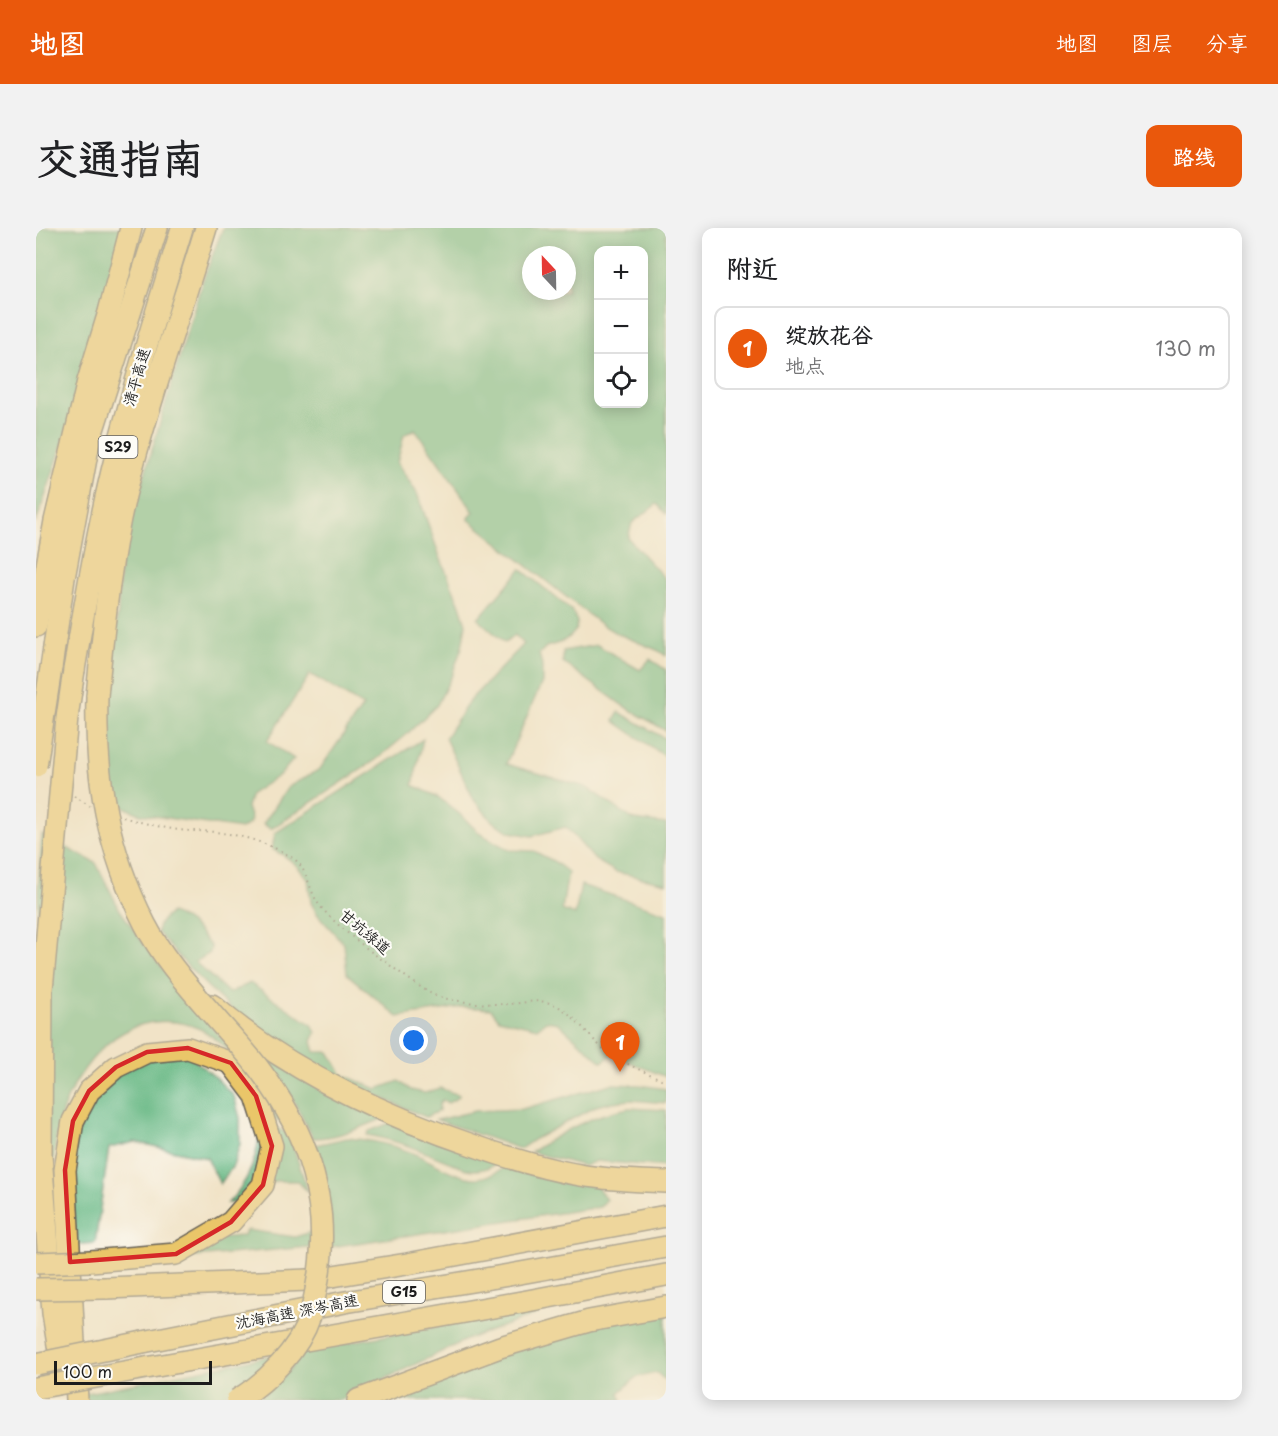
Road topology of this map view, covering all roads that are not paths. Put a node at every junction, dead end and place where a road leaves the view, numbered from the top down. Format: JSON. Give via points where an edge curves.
{"nodes":[{"id":1,"x":131,"y":228,"type":"edge"},
{"id":2,"x":157,"y":228,"type":"edge"},
{"id":3,"x":182,"y":228,"type":"edge"},
{"id":4,"x":206,"y":228,"type":"edge"},
{"id":5,"x":36,"y":626,"type":"edge"},
{"id":6,"x":36,"y":766,"type":"edge"},
{"id":7,"x":184,"y":981,"type":"junction"},
{"id":8,"x":666,"y":1182,"type":"edge"},
{"id":9,"x":666,"y":1216,"type":"edge"},
{"id":10,"x":666,"y":1247,"type":"edge"},
{"id":11,"x":36,"y":1263,"type":"edge"},
{"id":12,"x":666,"y":1275,"type":"edge"},
{"id":13,"x":36,"y":1289,"type":"edge"},
{"id":14,"x":666,"y":1307,"type":"edge"},
{"id":15,"x":500,"y":1347,"type":"junction"},
{"id":16,"x":36,"y":1364,"type":"edge"},
{"id":17,"x":36,"y":1388,"type":"edge"},
{"id":18,"x":67,"y":1400,"type":"edge"},
{"id":19,"x":77,"y":1400,"type":"edge"},
{"id":20,"x":237,"y":1400,"type":"edge"},
{"id":21,"x":358,"y":1400,"type":"edge"},
{"id":22,"x":397,"y":1400,"type":"edge"}],
"edges":[{"from":1,"to":5,"type":"highway","via":[[88,381],[55,521]]},
{"from":2,"to":6,"type":"highway","name":"清平高速","number":"S29","bridge":true,"via":[[89,442]]},
{"from":3,"to":18,"type":"highway","name":"清平高速","number":"S29","bridge":true,"via":[[115,457],[94,552],[67,718],[42,988],[41,1155],[53,1313]]},
{"from":4,"to":7,"type":"highway","bridge":true,"via":[[148,407],[130,477],[117,533],[97,696],[98,767],[109,830],[146,925]]},
{"from":7,"to":8,"type":"highway","bridge":true,"via":[[233,1022],[321,1080],[459,1141],[579,1175]]},
{"from":7,"to":20,"type":"highway","bridge":true,"via":[[261,1071],[285,1107],[312,1170],[321,1210],[322,1252],[310,1318],[275,1371]]},
{"from":9,"to":13,"type":"highway","bridge":true,"via":[[308,1280]]},
{"from":10,"to":16,"type":"highway","name":"沈海高速 深岑高速","number":"G15","bridge":true,"via":[[345,1302]]},
{"from":11,"to":19,"type":"highway","bridge":true,"via":[[91,1261],[176,1254],[231,1222],[263,1185],[272,1146],[256,1096],[231,1063],[188,1048],[147,1052],[116,1067],[89,1091],[73,1121],[65,1170]]},
{"from":12,"to":17,"type":"highway","name":"沈海高速 深岑高速","number":"G15","bridge":true},
{"from":14,"to":15,"type":"highway","via":[[589,1321]]},
{"from":15,"to":21,"type":"highway"},
{"from":15,"to":22,"type":"highway"}]}
